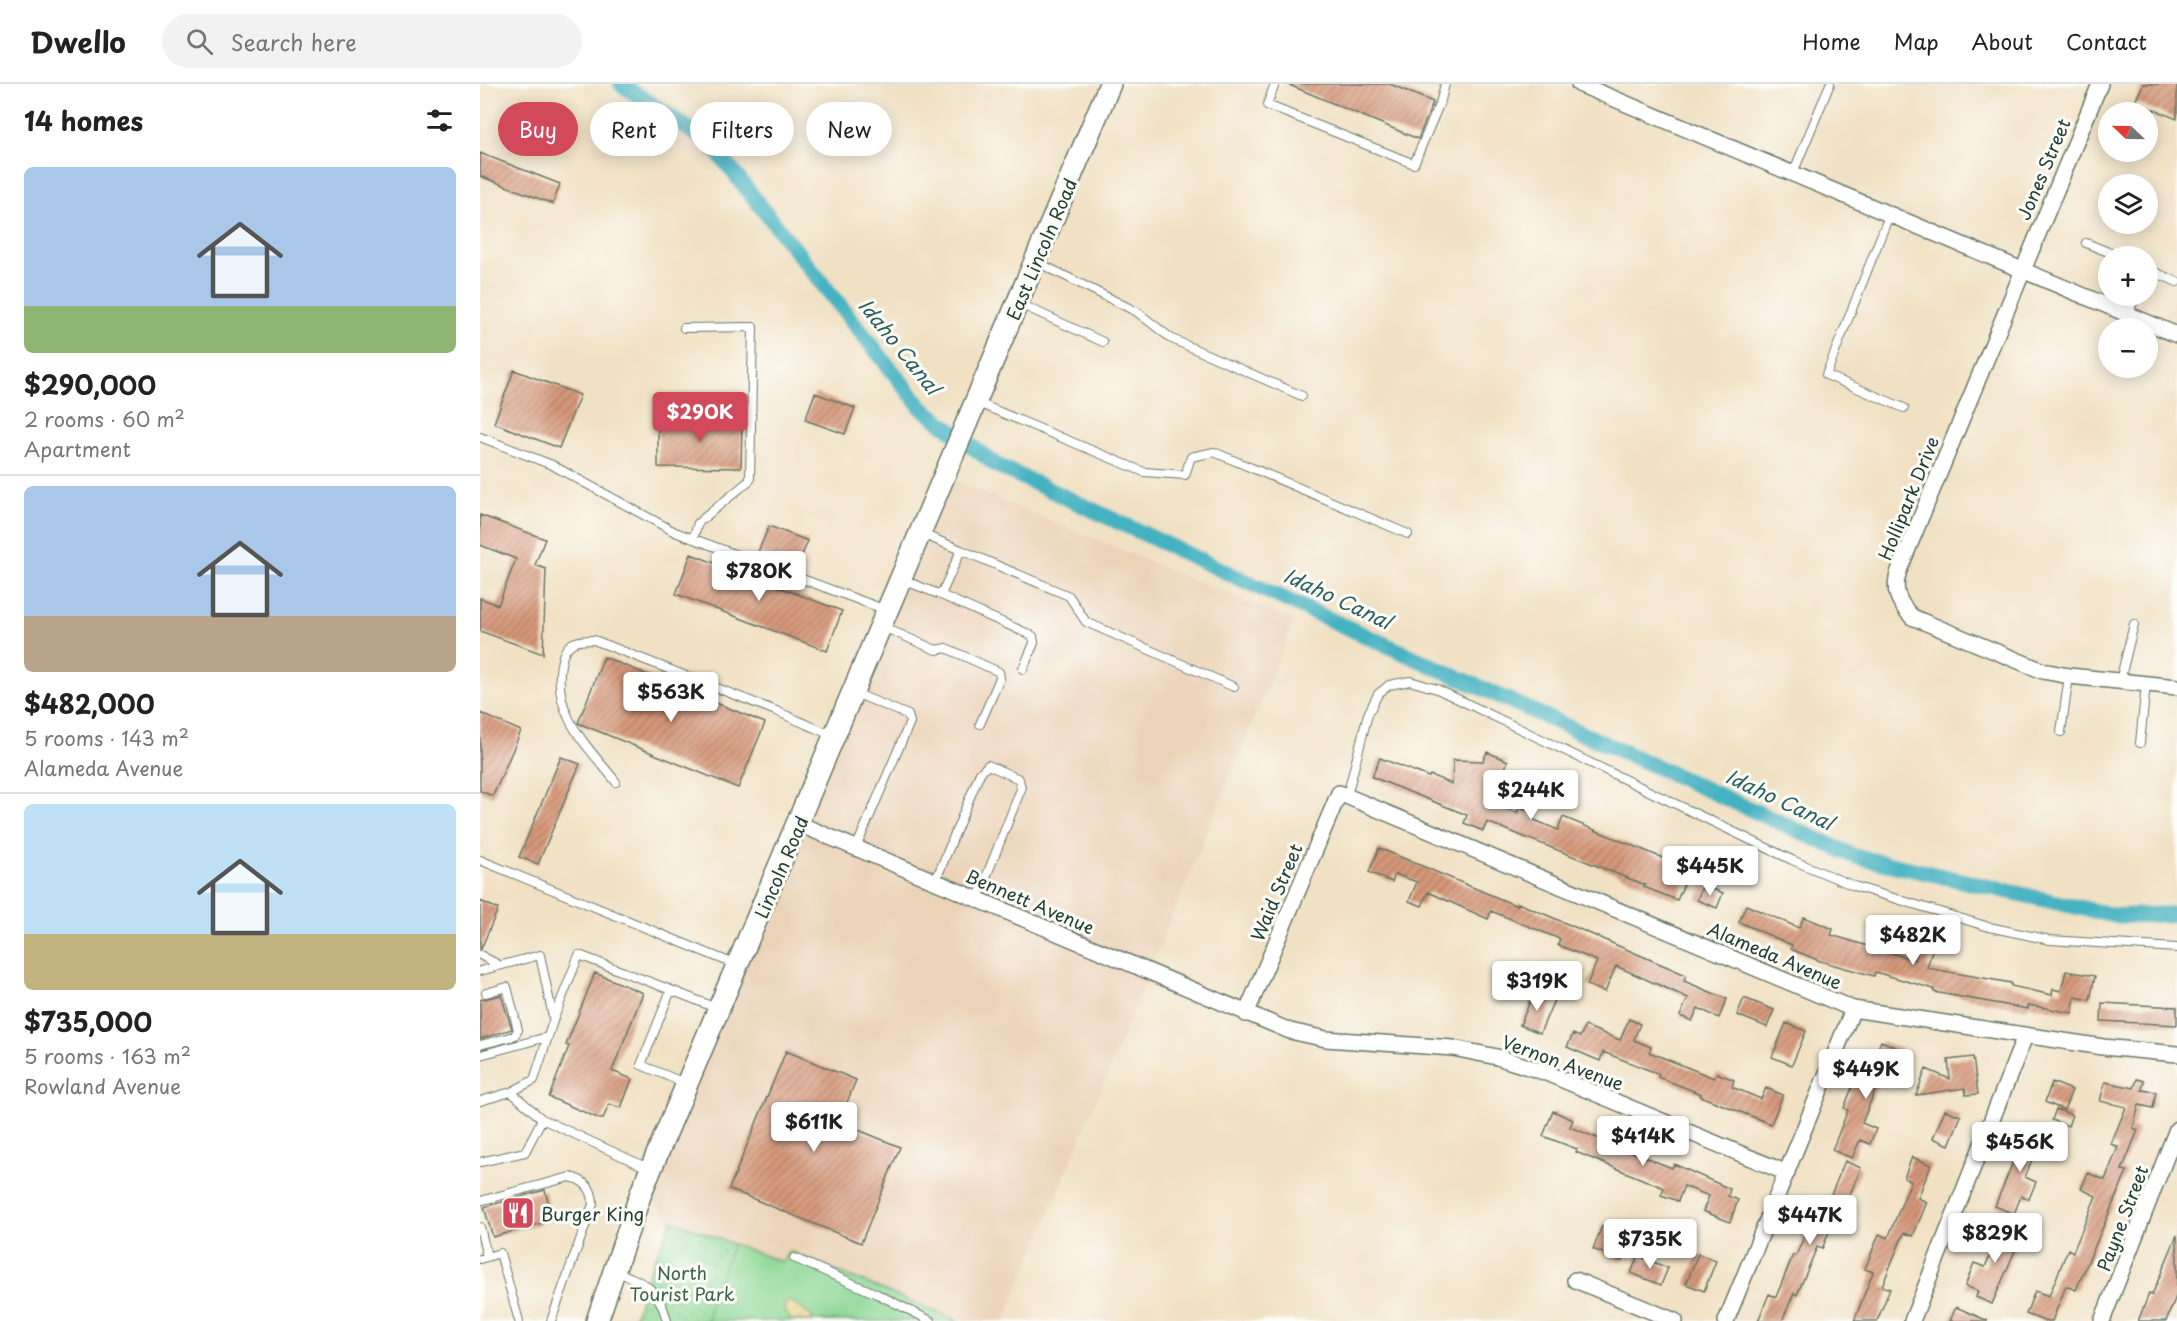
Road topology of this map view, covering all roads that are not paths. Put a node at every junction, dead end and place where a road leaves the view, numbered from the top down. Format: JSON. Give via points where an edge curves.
{"nodes":[{"id":1,"x":1110,"y":84,"type":"edge"},
{"id":2,"x":1275,"y":84,"type":"edge"},
{"id":3,"x":1445,"y":84,"type":"edge"},
{"id":4,"x":1579,"y":84,"type":"edge"},
{"id":5,"x":1830,"y":84,"type":"edge"},
{"id":6,"x":2100,"y":84,"type":"edge"},
{"id":7,"x":1793,"y":173,"type":"junction"},
{"id":8,"x":1890,"y":213,"type":"junction"},
{"id":9,"x":2086,"y":243,"type":"dead end"},
{"id":10,"x":2098,"y":248,"type":"edge"},
{"id":11,"x":1036,"y":261,"type":"junction"},
{"id":12,"x":2022,"y":269,"type":"junction"},
{"id":13,"x":2158,"y":273,"type":"edge"},
{"id":14,"x":2177,"y":282,"type":"edge"},
{"id":15,"x":1018,"y":304,"type":"junction"},
{"id":16,"x":2132,"y":306,"type":"edge"},
{"id":17,"x":2128,"y":314,"type":"junction"},
{"id":18,"x":684,"y":328,"type":"dead end"},
{"id":19,"x":2177,"y":335,"type":"edge"},
{"id":20,"x":1103,"y":342,"type":"dead end"},
{"id":21,"x":1302,"y":396,"type":"dead end"},
{"id":22,"x":1904,"y":408,"type":"dead end"},
{"id":23,"x":974,"y":409,"type":"junction"},
{"id":24,"x":480,"y":437,"type":"edge"},
{"id":25,"x":921,"y":533,"type":"junction"},
{"id":26,"x":1408,"y":534,"type":"dead end"},
{"id":27,"x":693,"y":539,"type":"junction"},
{"id":28,"x":961,"y":550,"type":"junction"},
{"id":29,"x":902,"y":579,"type":"junction"},
{"id":30,"x":942,"y":595,"type":"junction"},
{"id":31,"x":885,"y":619,"type":"junction"},
{"id":32,"x":2134,"y":624,"type":"dead end"},
{"id":33,"x":1023,"y":669,"type":"dead end"},
{"id":34,"x":2069,"y":676,"type":"junction"},
{"id":35,"x":2121,"y":681,"type":"junction"},
{"id":36,"x":2146,"y":684,"type":"junction"},
{"id":37,"x":1234,"y":687,"type":"dead end"},
{"id":38,"x":2177,"y":687,"type":"edge"},
{"id":39,"x":854,"y":692,"type":"junction"},
{"id":40,"x":980,"y":723,"type":"dead end"},
{"id":41,"x":2061,"y":732,"type":"dead end"},
{"id":42,"x":836,"y":737,"type":"junction"},
{"id":43,"x":2140,"y":743,"type":"dead end"},
{"id":44,"x":616,"y":782,"type":"dead end"},
{"id":45,"x":1347,"y":796,"type":"junction"},
{"id":46,"x":798,"y":824,"type":"junction"},
{"id":47,"x":856,"y":848,"type":"junction"},
{"id":48,"x":480,"y":860,"type":"edge"},
{"id":49,"x":935,"y":882,"type":"junction"},
{"id":50,"x":977,"y":900,"type":"junction"},
{"id":51,"x":2177,"y":948,"type":"edge"},
{"id":52,"x":480,"y":955,"type":"edge"},
{"id":53,"x":499,"y":965,"type":"junction"},
{"id":54,"x":739,"y":966,"type":"junction"},
{"id":55,"x":480,"y":971,"type":"edge"},
{"id":56,"x":670,"y":990,"type":"junction"},
{"id":57,"x":486,"y":993,"type":"dead end"},
{"id":58,"x":720,"y":1009,"type":"junction"},
{"id":59,"x":1853,"y":1009,"type":"junction"},
{"id":60,"x":1246,"y":1014,"type":"junction"},
{"id":61,"x":554,"y":1018,"type":"junction"},
{"id":62,"x":2025,"y":1036,"type":"junction"},
{"id":63,"x":547,"y":1037,"type":"junction"},
{"id":64,"x":480,"y":1045,"type":"edge"},
{"id":65,"x":2177,"y":1054,"type":"edge"},
{"id":66,"x":480,"y":1055,"type":"edge"},
{"id":67,"x":688,"y":1085,"type":"junction"},
{"id":68,"x":511,"y":1092,"type":"junction"},
{"id":69,"x":480,"y":1101,"type":"edge"},
{"id":70,"x":542,"y":1119,"type":"junction"},
{"id":71,"x":2177,"y":1129,"type":"edge"},
{"id":72,"x":480,"y":1162,"type":"edge"},
{"id":73,"x":651,"y":1169,"type":"junction"},
{"id":74,"x":1787,"y":1173,"type":"junction"},
{"id":75,"x":480,"y":1202,"type":"edge"},
{"id":76,"x":480,"y":1227,"type":"edge"},
{"id":77,"x":484,"y":1258,"type":"edge"},
{"id":78,"x":794,"y":1258,"type":"dead end"},
{"id":79,"x":614,"y":1270,"type":"junction"},
{"id":80,"x":1575,"y":1280,"type":"dead end"},
{"id":81,"x":519,"y":1321,"type":"edge"},
{"id":82,"x":550,"y":1321,"type":"edge"},
{"id":83,"x":597,"y":1321,"type":"edge"},
{"id":84,"x":667,"y":1321,"type":"edge"},
{"id":85,"x":931,"y":1321,"type":"edge"},
{"id":86,"x":1675,"y":1321,"type":"edge"},
{"id":87,"x":1726,"y":1321,"type":"edge"},
{"id":88,"x":1912,"y":1321,"type":"edge"},
{"id":89,"x":2102,"y":1321,"type":"edge"}],
"edges":[{"from":1,"to":11,"type":"main road","name":"East Lincoln Road"},
{"from":2,"to":3,"type":"lane","via":[[1267,105],[1414,164]]},
{"from":4,"to":7,"type":"street"},
{"from":5,"to":7,"type":"lane"},
{"from":6,"to":12,"type":"street","name":"Jones Street"},
{"from":7,"to":8,"type":"street"},
{"from":8,"to":12,"type":"street"},
{"from":8,"to":22,"type":"lane","via":[[1826,375]]},
{"from":9,"to":10,"type":"lane"},
{"from":11,"to":15,"type":"main road","name":"East Lincoln Road"},
{"from":11,"to":21,"type":"lane","via":[[1137,312],[1172,339]]},
{"from":12,"to":17,"type":"street"},
{"from":12,"to":34,"type":"street","name":"Hollipark Drive","via":[[1900,568],[1896,595],[1912,617],[2027,666]]},
{"from":13,"to":14,"type":"lane"},
{"from":15,"to":20,"type":"lane"},
{"from":15,"to":23,"type":"main road","name":"East Lincoln Road"},
{"from":16,"to":17,"type":"lane"},
{"from":17,"to":19,"type":"street"},
{"from":18,"to":27,"type":"lane","via":[[753,327],[750,480],[698,523]]},
{"from":23,"to":25,"type":"main road","name":"Lincoln Road"},
{"from":23,"to":26,"type":"lane","via":[[1144,472],[1185,475],[1191,457],[1214,452]]},
{"from":24,"to":27,"type":"lane","via":[[552,465]]},
{"from":25,"to":28,"type":"lane"},
{"from":25,"to":29,"type":"main road","name":"Lincoln Road"},
{"from":27,"to":31,"type":"lane"},
{"from":28,"to":30,"type":"lane"},
{"from":28,"to":37,"type":"lane","via":[[1069,596],[1086,622]]},
{"from":29,"to":30,"type":"lane"},
{"from":29,"to":31,"type":"main road","name":"Lincoln Road"},
{"from":30,"to":33,"type":"lane","via":[[1034,636]]},
{"from":31,"to":39,"type":"main road","name":"Lincoln Road"},
{"from":31,"to":40,"type":"lane","via":[[936,650],[946,648],[999,672],[1000,678]]},
{"from":32,"to":35,"type":"lane"},
{"from":34,"to":35,"type":"street","name":"Hollipark Drive"},
{"from":34,"to":41,"type":"lane"},
{"from":35,"to":36,"type":"street","name":"Hollipark Drive"},
{"from":36,"to":38,"type":"street","name":"Hollipark Drive"},
{"from":36,"to":43,"type":"lane"},
{"from":39,"to":42,"type":"main road","name":"Lincoln Road"},
{"from":39,"to":47,"type":"lane","via":[[908,715],[910,722]]},
{"from":42,"to":44,"type":"lane","via":[[594,640],[576,640],[561,660],[560,697],[573,727]]},
{"from":42,"to":46,"type":"main road","name":"Lincoln Road"},
{"from":45,"to":51,"type":"lane","via":[[1368,714],[1378,694],[1389,685],[1410,681],[1437,689],[1854,886],[1989,927],[2050,940]]},
{"from":45,"to":59,"type":"street","name":"Alameda Avenue"},
{"from":45,"to":60,"type":"street","name":"Waid Street","via":[[1339,793]]},
{"from":46,"to":47,"type":"street","name":"Bennett Avenue"},
{"from":46,"to":54,"type":"main road","name":"Lincoln Road"},
{"from":47,"to":49,"type":"street","name":"Bennett Avenue"},
{"from":48,"to":54,"type":"lane"},
{"from":49,"to":50,"type":"street","name":"Bennett Avenue"},
{"from":49,"to":50,"type":"lane","via":[[980,773],[988,765],[1019,779],[1021,789]]},
{"from":50,"to":60,"type":"street","name":"Bennett Avenue"},
{"from":52,"to":53,"type":"lane"},
{"from":53,"to":55,"type":"lane"},
{"from":53,"to":61,"type":"lane","via":[[540,955]]},
{"from":54,"to":58,"type":"main road","name":"Lincoln Road"},
{"from":56,"to":58,"type":"lane"},
{"from":56,"to":61,"type":"lane","via":[[579,955]]},
{"from":56,"to":67,"type":"lane","via":[[641,1065]]},
{"from":57,"to":64,"type":"lane","via":[[507,987],[518,1030],[511,1037]]},
{"from":58,"to":67,"type":"main road","name":"Lincoln Road"},
{"from":59,"to":62,"type":"street","name":"Alameda Avenue"},
{"from":59,"to":74,"type":"street"},
{"from":60,"to":74,"type":"street","name":"Vernon Avenue","via":[[1290,1031],[1326,1039],[1453,1048],[1497,1057],[1544,1072]]},
{"from":61,"to":63,"type":"lane"},
{"from":62,"to":65,"type":"street","name":"Alameda Avenue"},
{"from":62,"to":88,"type":"street"},
{"from":63,"to":66,"type":"lane"},
{"from":63,"to":68,"type":"lane","via":[[534,1080]]},
{"from":67,"to":73,"type":"main road","name":"Lincoln Road"},
{"from":68,"to":69,"type":"lane"},
{"from":68,"to":70,"type":"lane"},
{"from":70,"to":72,"type":"lane","via":[[525,1152]]},
{"from":70,"to":73,"type":"lane"},
{"from":71,"to":89,"type":"street","name":"Payne Street"},
{"from":73,"to":79,"type":"main road","name":"Lincoln Road"},
{"from":74,"to":87,"type":"street"},
{"from":75,"to":82,"type":"lane","via":[[570,1177],[591,1190],[593,1204]]},
{"from":76,"to":77,"type":"lane"},
{"from":77,"to":81,"type":"lane","via":[[500,1253]]},
{"from":78,"to":85,"type":"lane"},
{"from":79,"to":83,"type":"main road","name":"Lincoln Road"},
{"from":79,"to":84,"type":"lane","via":[[644,1282],[660,1298]]},
{"from":80,"to":86,"type":"street"}]}
